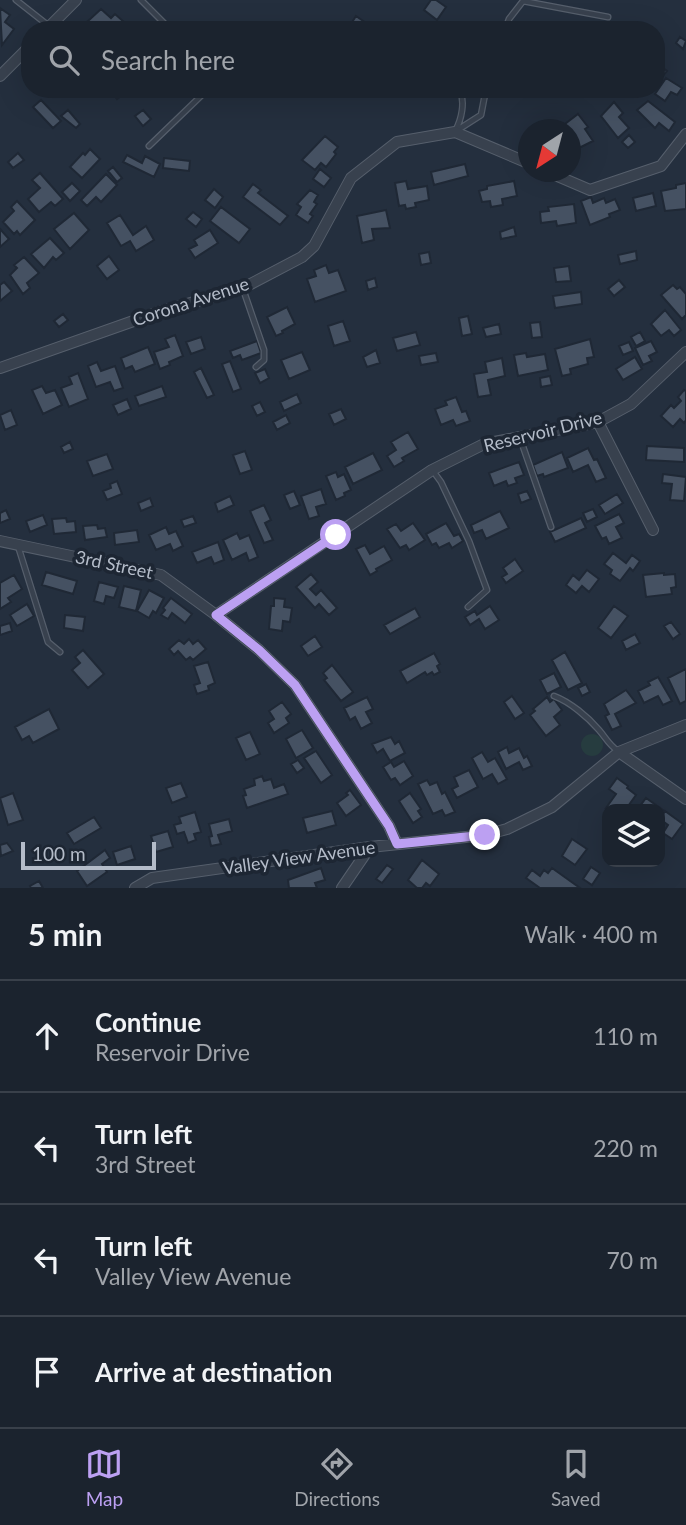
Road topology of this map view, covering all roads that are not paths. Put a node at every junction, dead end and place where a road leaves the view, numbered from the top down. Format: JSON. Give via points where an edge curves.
{"nodes":[{"id":1,"x":16,"y":0,"type":"edge"},
{"id":2,"x":76,"y":0,"type":"edge"},
{"id":3,"x":141,"y":0,"type":"edge"},
{"id":4,"x":608,"y":17,"type":"dead end"},
{"id":5,"x":40,"y":21,"type":"edge"},
{"id":6,"x":55,"y":21,"type":"edge"},
{"id":7,"x":162,"y":21,"type":"edge"},
{"id":8,"x":508,"y":21,"type":"edge"},
{"id":9,"x":21,"y":55,"type":"edge"},
{"id":10,"x":0,"y":76,"type":"edge"},
{"id":11,"x":199,"y":98,"type":"edge"},
{"id":12,"x":463,"y":98,"type":"edge"},
{"id":13,"x":484,"y":98,"type":"edge"},
{"id":14,"x":455,"y":132,"type":"junction"},
{"id":15,"x":686,"y":134,"type":"edge"},
{"id":16,"x":149,"y":146,"type":"dead end"},
{"id":17,"x":518,"y":159,"type":"edge"},
{"id":18,"x":571,"y":182,"type":"edge"},
{"id":19,"x":243,"y":288,"type":"junction"},
{"id":20,"x":686,"y":352,"type":"edge"},
{"id":21,"x":256,"y":367,"type":"dead end"},
{"id":22,"x":0,"y":368,"type":"edge"},
{"id":23,"x":598,"y":422,"type":"junction"},
{"id":24,"x":520,"y":437,"type":"junction"},
{"id":25,"x":432,"y":470,"type":"junction"},
{"id":26,"x":551,"y":527,"type":"dead end"},
{"id":27,"x":653,"y":530,"type":"dead end"},
{"id":28,"x":0,"y":541,"type":"edge"},
{"id":29,"x":15,"y":544,"type":"junction"},
{"id":30,"x":0,"y":551,"type":"edge"},
{"id":31,"x":468,"y":607,"type":"dead end"},
{"id":32,"x":216,"y":615,"type":"junction"},
{"id":33,"x":60,"y":652,"type":"dead end"},
{"id":34,"x":554,"y":696,"type":"dead end"},
{"id":35,"x":686,"y":725,"type":"edge"},
{"id":36,"x":619,"y":752,"type":"junction"},
{"id":37,"x":686,"y":799,"type":"edge"},
{"id":38,"x":397,"y":844,"type":"junction"},
{"id":39,"x":370,"y":847,"type":"junction"},
{"id":40,"x":347,"y":886,"type":"edge"},
{"id":41,"x":135,"y":888,"type":"edge"}],
"edges":[{"from":1,"to":5,"type":"lane"},
{"from":2,"to":6,"type":"street"},
{"from":3,"to":7,"type":"lane"},
{"from":4,"to":8,"type":"lane","via":[[523,1]]},
{"from":9,"to":10,"type":"street"},
{"from":11,"to":16,"type":"lane"},
{"from":12,"to":14,"type":"lane"},
{"from":13,"to":14,"type":"lane","via":[[481,115]]},
{"from":14,"to":17,"type":"street"},
{"from":14,"to":19,"type":"street","name":"Corona Avenue","via":[[397,142],[351,178],[307,253]]},
{"from":15,"to":18,"type":"street","via":[[661,166],[590,190]]},
{"from":19,"to":21,"type":"lane","via":[[264,350],[264,360]]},
{"from":19,"to":22,"type":"street","name":"Corona Avenue"},
{"from":20,"to":23,"type":"street","name":"Reservoir Drive","via":[[631,404]]},
{"from":23,"to":24,"type":"street","name":"Reservoir Drive"},
{"from":23,"to":27,"type":"street"},
{"from":24,"to":25,"type":"street","name":"Reservoir Drive","via":[[484,444]]},
{"from":24,"to":26,"type":"lane"},
{"from":25,"to":31,"type":"lane","via":[[469,541],[487,590]]},
{"from":25,"to":32,"type":"street","name":"Reservoir Drive"},
{"from":28,"to":29,"type":"street","name":"3rd Street"},
{"from":29,"to":30,"type":"street"},
{"from":29,"to":32,"type":"street","name":"3rd Street","via":[[161,575]]},
{"from":29,"to":33,"type":"lane","via":[[48,642]]},
{"from":32,"to":38,"type":"street","name":"3rd Street","via":[[295,685]]},
{"from":34,"to":36,"type":"lane","via":[[581,714]]},
{"from":35,"to":36,"type":"street","name":"Valley View Avenue"},
{"from":36,"to":37,"type":"street"},
{"from":36,"to":38,"type":"street","name":"Valley View Avenue","via":[[552,807],[507,829]]},
{"from":38,"to":39,"type":"street","name":"Valley View Avenue"},
{"from":39,"to":40,"type":"street"},
{"from":39,"to":41,"type":"street","name":"Valley View Avenue","via":[[152,878]]}]}
